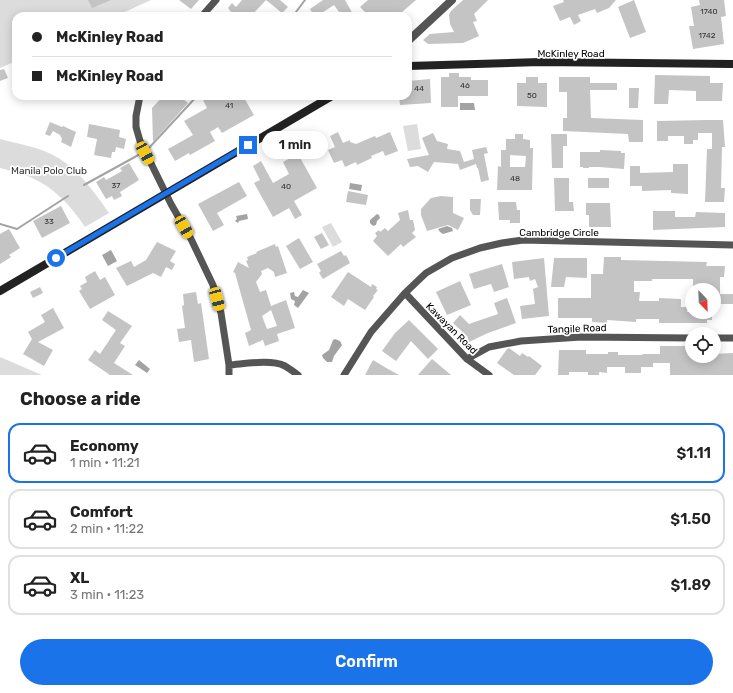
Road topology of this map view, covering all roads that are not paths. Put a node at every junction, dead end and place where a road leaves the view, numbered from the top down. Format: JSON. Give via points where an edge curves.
{"nodes":[{"id":1,"x":216,"y":0,"type":"edge"},
{"id":2,"x":452,"y":0,"type":"edge"},
{"id":3,"x":206,"y":12,"type":"edge"},
{"id":4,"x":412,"y":37,"type":"edge"},
{"id":5,"x":733,"y":64,"type":"edge"},
{"id":6,"x":412,"y":65,"type":"edge"},
{"id":7,"x":139,"y":100,"type":"edge"},
{"id":8,"x":325,"y":100,"type":"edge"},
{"id":9,"x":166,"y":193,"type":"junction"},
{"id":10,"x":733,"y":244,"type":"edge"},
{"id":11,"x":0,"y":291,"type":"edge"},
{"id":12,"x":405,"y":293,"type":"junction"},
{"id":13,"x":685,"y":338,"type":"edge"},
{"id":14,"x":721,"y":338,"type":"edge"},
{"id":15,"x":733,"y":338,"type":"edge"},
{"id":16,"x":467,"y":359,"type":"junction"},
{"id":17,"x":229,"y":365,"type":"junction"},
{"id":18,"x":229,"y":375,"type":"edge"},
{"id":19,"x":298,"y":375,"type":"edge"},
{"id":20,"x":344,"y":375,"type":"edge"},
{"id":21,"x":488,"y":375,"type":"edge"}],
"edges":[{"from":1,"to":3,"type":"street"},
{"from":2,"to":4,"type":"street"},
{"from":5,"to":6,"type":"main road","name":"McKinley Road","via":[[540,62]]},
{"from":7,"to":9,"type":"street","via":[[136,127],[140,141]]},
{"from":8,"to":9,"type":"main road"},
{"from":9,"to":11,"type":"main road"},
{"from":9,"to":17,"type":"street","via":[[213,285],[221,313]]},
{"from":10,"to":12,"type":"street","name":"Cambridge Circle","via":[[524,240],[502,243],[452,258],[426,273]]},
{"from":12,"to":16,"type":"street","name":"Kawayan Road"},
{"from":12,"to":20,"type":"street","name":"Cambridge Circle","via":[[371,332]]},
{"from":13,"to":16,"type":"street","name":"Tangile Road","via":[[581,337],[521,341],[489,347]]},
{"from":14,"to":15,"type":"street"},
{"from":16,"to":21,"type":"street","name":"Kawayan Road"},
{"from":17,"to":18,"type":"street"},
{"from":17,"to":19,"type":"street","via":[[279,364]]}]}
